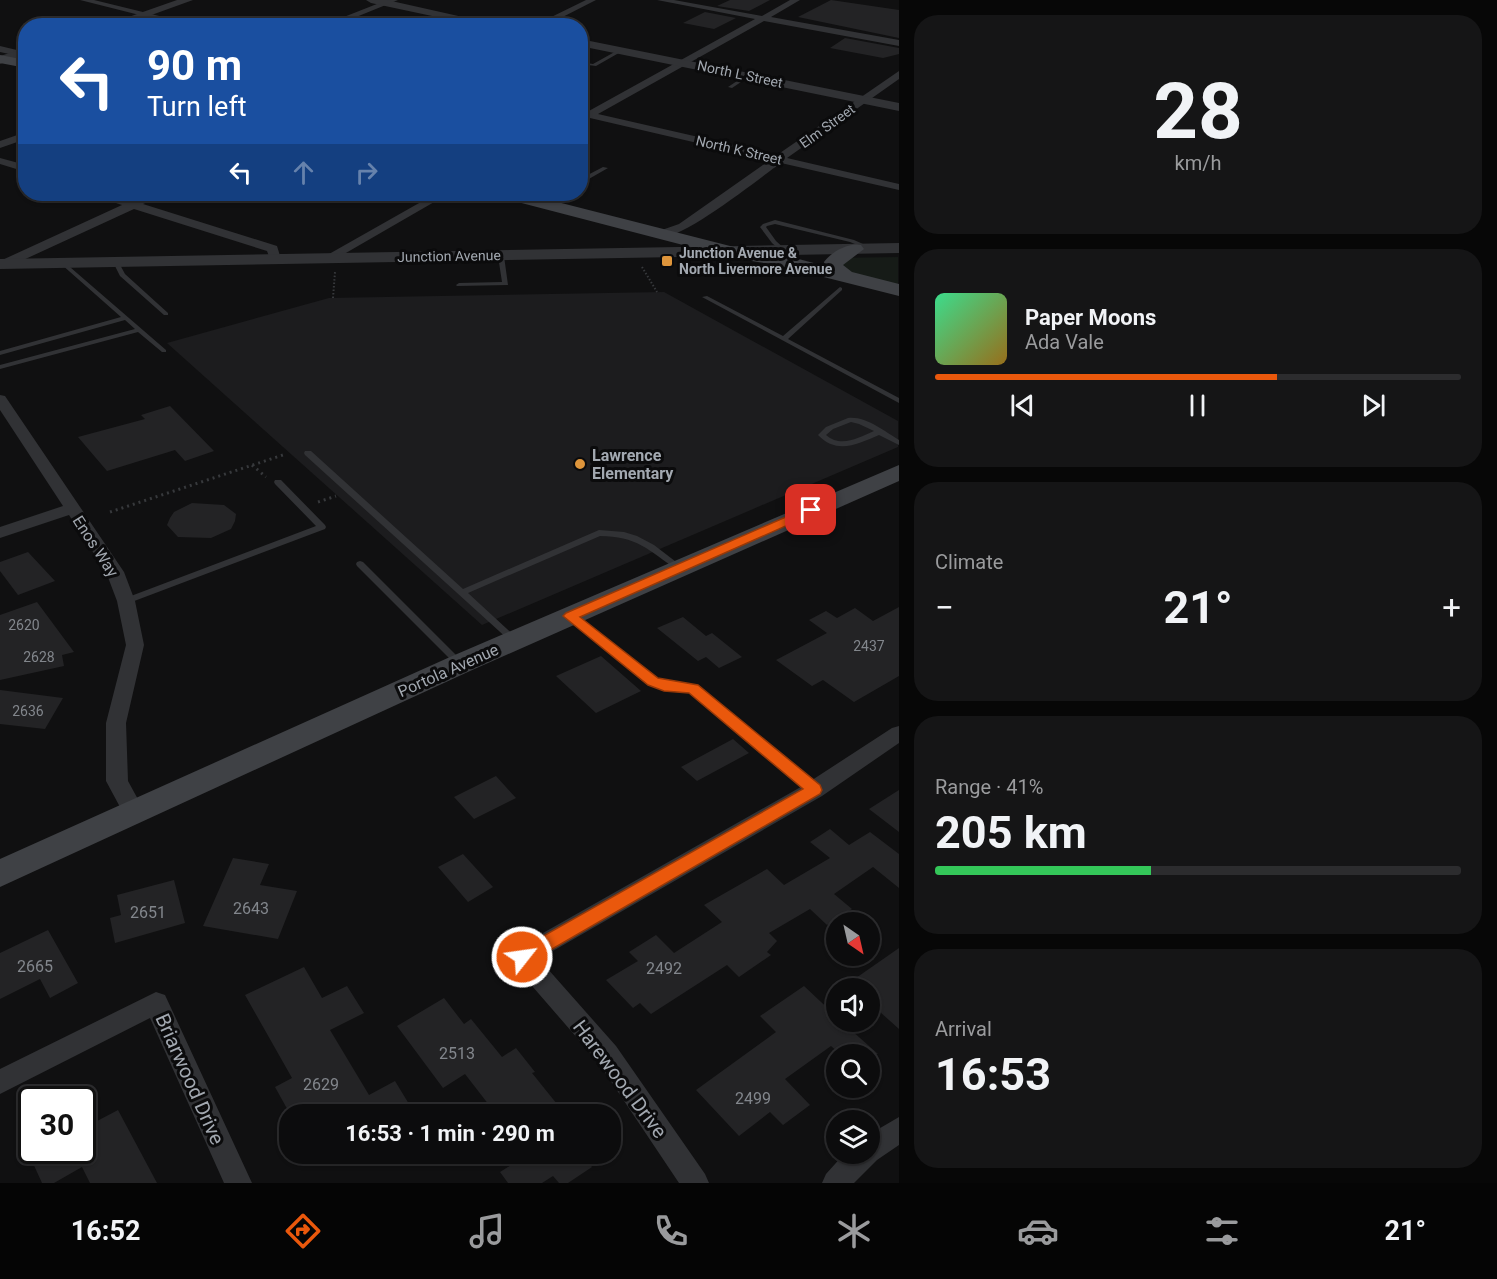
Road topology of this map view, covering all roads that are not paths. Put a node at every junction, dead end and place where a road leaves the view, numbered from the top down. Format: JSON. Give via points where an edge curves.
{"nodes":[{"id":1,"x":84,"y":0,"type":"edge"},
{"id":2,"x":188,"y":0,"type":"edge"},
{"id":3,"x":371,"y":0,"type":"edge"},
{"id":4,"x":592,"y":0,"type":"edge"},
{"id":5,"x":661,"y":0,"type":"edge"},
{"id":6,"x":796,"y":0,"type":"edge"},
{"id":7,"x":390,"y":2,"type":"edge"},
{"id":8,"x":145,"y":14,"type":"junction"},
{"id":9,"x":133,"y":18,"type":"edge"},
{"id":10,"x":162,"y":18,"type":"edge"},
{"id":11,"x":346,"y":18,"type":"edge"},
{"id":12,"x":462,"y":18,"type":"edge"},
{"id":13,"x":554,"y":18,"type":"edge"},
{"id":14,"x":762,"y":19,"type":"junction"},
{"id":15,"x":898,"y":43,"type":"edge"},
{"id":16,"x":588,"y":44,"type":"edge"},
{"id":17,"x":621,"y":51,"type":"junction"},
{"id":18,"x":18,"y":56,"type":"edge"},
{"id":19,"x":0,"y":57,"type":"edge"},
{"id":20,"x":684,"y":63,"type":"junction"},
{"id":21,"x":588,"y":64,"type":"edge"},
{"id":22,"x":898,"y":74,"type":"edge"},
{"id":23,"x":748,"y":76,"type":"junction"},
{"id":24,"x":730,"y":87,"type":"dead end"},
{"id":25,"x":863,"y":100,"type":"junction"},
{"id":26,"x":898,"y":107,"type":"edge"},
{"id":27,"x":588,"y":113,"type":"edge"},
{"id":28,"x":588,"y":117,"type":"edge"},
{"id":29,"x":18,"y":138,"type":"edge"},
{"id":30,"x":0,"y":144,"type":"edge"},
{"id":31,"x":780,"y":159,"type":"junction"},
{"id":32,"x":0,"y":161,"type":"edge"},
{"id":33,"x":18,"y":167,"type":"edge"},
{"id":34,"x":605,"y":168,"type":"dead end"},
{"id":35,"x":588,"y":178,"type":"edge"},
{"id":36,"x":898,"y":187,"type":"edge"},
{"id":37,"x":122,"y":201,"type":"edge"},
{"id":38,"x":139,"y":201,"type":"edge"},
{"id":39,"x":431,"y":201,"type":"edge"},
{"id":40,"x":538,"y":201,"type":"edge"},
{"id":41,"x":550,"y":201,"type":"edge"},
{"id":42,"x":546,"y":203,"type":"junction"},
{"id":43,"x":132,"y":204,"type":"junction"},
{"id":44,"x":663,"y":234,"type":"junction"},
{"id":45,"x":898,"y":248,"type":"edge"},
{"id":46,"x":863,"y":249,"type":"junction"},
{"id":47,"x":784,"y":250,"type":"junction"},
{"id":48,"x":733,"y":252,"type":"junction"},
{"id":49,"x":501,"y":256,"type":"junction"},
{"id":50,"x":275,"y":259,"type":"junction"},
{"id":51,"x":116,"y":262,"type":"junction"},
{"id":52,"x":332,"y":262,"type":"junction"},
{"id":53,"x":63,"y":263,"type":"junction"},
{"id":54,"x":2,"y":264,"type":"edge"},
{"id":55,"x":843,"y":283,"type":"junction"},
{"id":56,"x":459,"y":285,"type":"dead end"},
{"id":57,"x":898,"y":291,"type":"edge"},
{"id":58,"x":705,"y":297,"type":"dead end"},
{"id":59,"x":898,"y":304,"type":"edge"},
{"id":60,"x":165,"y":314,"type":"dead end"},
{"id":61,"x":126,"y":318,"type":"junction"},
{"id":62,"x":139,"y":330,"type":"junction"},
{"id":63,"x":783,"y":339,"type":"junction"},
{"id":64,"x":164,"y":351,"type":"dead end"},
{"id":65,"x":0,"y":353,"type":"edge"},
{"id":66,"x":0,"y":368,"type":"edge"},
{"id":67,"x":898,"y":401,"type":"edge"},
{"id":68,"x":2,"y":404,"type":"edge"},
{"id":69,"x":879,"y":432,"type":"junction"},
{"id":70,"x":898,"y":443,"type":"edge"},
{"id":71,"x":308,"y":453,"type":"dead end"},
{"id":72,"x":898,"y":472,"type":"edge"},
{"id":73,"x":278,"y":482,"type":"dead end"},
{"id":74,"x":72,"y":509,"type":"junction"},
{"id":75,"x":0,"y":533,"type":"edge"},
{"id":76,"x":360,"y":564,"type":"dead end"},
{"id":77,"x":680,"y":568,"type":"junction"},
{"id":78,"x":461,"y":592,"type":"junction"},
{"id":79,"x":126,"y":601,"type":"junction"},
{"id":80,"x":570,"y":616,"type":"junction"},
{"id":81,"x":514,"y":640,"type":"junction"},
{"id":82,"x":460,"y":664,"type":"junction"},
{"id":83,"x":898,"y":733,"type":"edge"},
{"id":84,"x":814,"y":790,"type":"junction"},
{"id":85,"x":135,"y":814,"type":"junction"},
{"id":86,"x":0,"y":874,"type":"edge"},
{"id":87,"x":0,"y":1082,"type":"edge"},
{"id":88,"x":898,"y":1129,"type":"edge"},
{"id":89,"x":880,"y":1142,"type":"edge"},
{"id":90,"x":852,"y":1164,"type":"edge"},
{"id":91,"x":238,"y":1183,"type":"edge"},
{"id":92,"x":695,"y":1183,"type":"edge"},
{"id":93,"x":836,"y":1183,"type":"edge"}],
"edges":[{"from":1,"to":8,"type":"street"},
{"from":2,"to":8,"type":"street"},
{"from":3,"to":7,"type":"street"},
{"from":4,"to":13,"type":"street"},
{"from":5,"to":14,"type":"street"},
{"from":6,"to":14,"type":"street"},
{"from":7,"to":11,"type":"street"},
{"from":7,"to":12,"type":"street"},
{"from":8,"to":9,"type":"street"},
{"from":8,"to":10,"type":"street"},
{"from":14,"to":15,"type":"street"},
{"from":14,"to":20,"type":"street"},
{"from":16,"to":17,"type":"street","name":"North L Street"},
{"from":17,"to":20,"type":"street","name":"North L Street"},
{"from":17,"to":21,"type":"lane","via":[[594,65]]},
{"from":18,"to":19,"type":"main road"},
{"from":20,"to":23,"type":"street","name":"North L Street"},
{"from":20,"to":27,"type":"street"},
{"from":22,"to":25,"type":"street","name":"Elm Street"},
{"from":23,"to":24,"type":"lane"},
{"from":23,"to":25,"type":"street","name":"North L Street"},
{"from":25,"to":26,"type":"street","name":"North L Street"},
{"from":25,"to":31,"type":"street","name":"Elm Street"},
{"from":28,"to":31,"type":"street","name":"North K Street"},
{"from":29,"to":30,"type":"street"},
{"from":31,"to":36,"type":"street","name":"North K Street"},
{"from":31,"to":44,"type":"street","name":"Elm Street","via":[[683,227]]},
{"from":32,"to":33,"type":"street"},
{"from":34,"to":35,"type":"lane"},
{"from":37,"to":43,"type":"street"},
{"from":38,"to":43,"type":"street"},
{"from":39,"to":52,"type":"street"},
{"from":40,"to":42,"type":"main road"},
{"from":41,"to":42,"type":"lane"},
{"from":42,"to":44,"type":"main road"},
{"from":43,"to":50,"type":"street","via":[[273,249]]},
{"from":43,"to":54,"type":"street"},
{"from":44,"to":48,"type":"main road"},
{"from":45,"to":46,"type":"street","name":"Junction Avenue"},
{"from":46,"to":47,"type":"street","name":"Junction Avenue"},
{"from":46,"to":47,"type":"lane","via":[[842,238],[775,222],[765,225],[774,242]]},
{"from":46,"to":55,"type":"main road","via":[[833,262]]},
{"from":47,"to":48,"type":"street","name":"Junction Avenue"},
{"from":48,"to":49,"type":"street","name":"Junction Avenue"},
{"from":48,"to":55,"type":"main road","via":[[759,267]]},
{"from":49,"to":52,"type":"street","name":"Junction Avenue"},
{"from":49,"to":56,"type":"lane","via":[[506,284]]},
{"from":50,"to":51,"type":"street","name":"Junction Avenue"},
{"from":50,"to":52,"type":"street","name":"Junction Avenue"},
{"from":51,"to":53,"type":"street","name":"Junction Avenue"},
{"from":51,"to":60,"type":"lane","via":[[122,275]]},
{"from":53,"to":54,"type":"street","name":"Junction Avenue"},
{"from":53,"to":61,"type":"lane"},
{"from":55,"to":57,"type":"main road"},
{"from":55,"to":59,"type":"main road"},
{"from":55,"to":63,"type":"lane"},
{"from":58,"to":63,"type":"lane"},
{"from":61,"to":62,"type":"lane"},
{"from":61,"to":65,"type":"lane"},
{"from":62,"to":64,"type":"lane"},
{"from":62,"to":66,"type":"lane"},
{"from":63,"to":67,"type":"lane"},
{"from":68,"to":74,"type":"street","name":"Enos Way"},
{"from":69,"to":69,"type":"lane","via":[[853,420],[833,426],[822,435],[844,445]]},
{"from":69,"to":70,"type":"lane"},
{"from":71,"to":78,"type":"lane"},
{"from":72,"to":77,"type":"main road","name":"Portola Avenue"},
{"from":73,"to":79,"type":"lane","via":[[322,526]]},
{"from":74,"to":75,"type":"street"},
{"from":74,"to":79,"type":"street","name":"Enos Way","via":[[115,572]]},
{"from":76,"to":82,"type":"lane"},
{"from":77,"to":78,"type":"lane","via":[[635,537],[621,532],[599,533]]},
{"from":77,"to":80,"type":"main road","name":"Portola Avenue"},
{"from":78,"to":81,"type":"lane"},
{"from":79,"to":85,"type":"street","name":"Enos Way","via":[[135,645],[116,723],[117,781]]},
{"from":80,"to":81,"type":"main road","name":"Portola Avenue"},
{"from":80,"to":84,"type":"lane","via":[[653,682],[692,688]]},
{"from":81,"to":82,"type":"main road","name":"Portola Avenue"},
{"from":82,"to":85,"type":"main road","name":"Portola Avenue"},
{"from":83,"to":84,"type":"street","name":"Harewood Drive"},
{"from":84,"to":92,"type":"street","name":"Harewood Drive","via":[[522,957],[607,1054]]},
{"from":85,"to":86,"type":"main road","name":"Portola Avenue"},
{"from":87,"to":91,"type":"street","name":"Briarwood Drive","via":[[156,1003]]},
{"from":88,"to":89,"type":"street"},
{"from":90,"to":93,"type":"street"}]}
